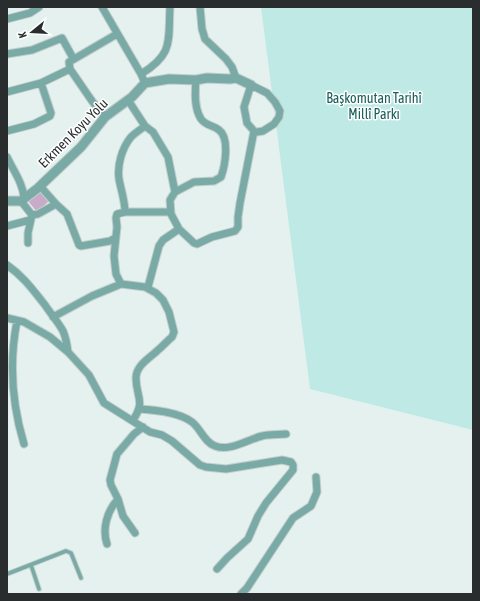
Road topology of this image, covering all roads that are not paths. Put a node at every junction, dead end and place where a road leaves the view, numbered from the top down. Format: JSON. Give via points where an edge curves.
{"nodes":[{"id":1,"x":39,"y":7,"type":"edge"},
{"id":2,"x":102,"y":7,"type":"edge"},
{"id":3,"x":170,"y":7,"type":"edge"},
{"id":4,"x":200,"y":7,"type":"edge"},
{"id":5,"x":7,"y":19,"type":"edge"},
{"id":6,"x":117,"y":34,"type":"junction"},
{"id":7,"x":7,"y":54,"type":"edge"},
{"id":8,"x":73,"y":58,"type":"junction"},
{"id":9,"x":70,"y":69,"type":"junction"},
{"id":10,"x":141,"y":74,"type":"junction"},
{"id":11,"x":236,"y":78,"type":"junction"},
{"id":12,"x":196,"y":80,"type":"junction"},
{"id":13,"x":41,"y":83,"type":"junction"},
{"id":14,"x":145,"y":83,"type":"junction"},
{"id":15,"x":251,"y":85,"type":"junction"},
{"id":16,"x":7,"y":92,"type":"edge"},
{"id":17,"x":128,"y":100,"type":"junction"},
{"id":18,"x":105,"y":117,"type":"junction"},
{"id":19,"x":145,"y":126,"type":"junction"},
{"id":20,"x":7,"y":131,"type":"edge"},
{"id":21,"x":254,"y":131,"type":"junction"},
{"id":22,"x":7,"y":157,"type":"edge"},
{"id":23,"x":40,"y":186,"type":"junction"},
{"id":24,"x":175,"y":192,"type":"junction"},
{"id":25,"x":22,"y":200,"type":"junction"},
{"id":26,"x":7,"y":201,"type":"edge"},
{"id":27,"x":56,"y":204,"type":"junction"},
{"id":28,"x":125,"y":212,"type":"junction"},
{"id":29,"x":170,"y":212,"type":"junction"},
{"id":30,"x":31,"y":218,"type":"junction"},
{"id":31,"x":7,"y":226,"type":"edge"},
{"id":32,"x":179,"y":229,"type":"junction"},
{"id":33,"x":115,"y":238,"type":"junction"},
{"id":34,"x":28,"y":243,"type":"dead end"},
{"id":35,"x":7,"y":265,"type":"edge"},
{"id":36,"x":121,"y":284,"type":"junction"},
{"id":37,"x":148,"y":287,"type":"junction"},
{"id":38,"x":53,"y":317,"type":"junction"},
{"id":39,"x":7,"y":318,"type":"edge"},
{"id":40,"x":18,"y":321,"type":"junction"},
{"id":41,"x":68,"y":352,"type":"junction"},
{"id":42,"x":11,"y":398,"type":"edge"},
{"id":43,"x":139,"y":409,"type":"junction"},
{"id":44,"x":133,"y":420,"type":"junction"},
{"id":45,"x":143,"y":427,"type":"junction"},
{"id":46,"x":286,"y":434,"type":"dead end"},
{"id":47,"x":24,"y":444,"type":"dead end"},
{"id":48,"x":316,"y":477,"type":"dead end"},
{"id":49,"x":118,"y":499,"type":"junction"},
{"id":50,"x":135,"y":533,"type":"dead end"},
{"id":51,"x":107,"y":544,"type":"dead end"},
{"id":52,"x":31,"y":565,"type":"junction"},
{"id":53,"x":217,"y":569,"type":"dead end"},
{"id":54,"x":7,"y":574,"type":"edge"},
{"id":55,"x":81,"y":578,"type":"dead end"},
{"id":56,"x":38,"y":589,"type":"dead end"},
{"id":57,"x":241,"y":594,"type":"edge"}],
"edges":[{"from":1,"to":5,"type":"street","via":[[30,13]]},
{"from":2,"to":6,"type":"street"},
{"from":3,"to":10,"type":"street","via":[[167,48],[163,56]]},
{"from":4,"to":11,"type":"street","via":[[205,39],[226,58]]},
{"from":6,"to":8,"type":"street"},
{"from":6,"to":10,"type":"street"},
{"from":7,"to":8,"type":"street","via":[[32,50],[62,38]]},
{"from":8,"to":9,"type":"street"},
{"from":9,"to":13,"type":"street"},
{"from":9,"to":18,"type":"street"},
{"from":10,"to":14,"type":"street"},
{"from":11,"to":12,"type":"street"},
{"from":11,"to":15,"type":"street"},
{"from":12,"to":14,"type":"street","via":[[169,79]]},
{"from":12,"to":24,"type":"street","via":[[194,92],[201,120],[220,130],[225,138],[225,167],[222,177],[214,181],[194,182]]},
{"from":13,"to":16,"type":"street"},
{"from":13,"to":20,"type":"street","via":[[50,116],[34,124]]},
{"from":14,"to":17,"type":"street","name":"Erkmen Koyu Yolu"},
{"from":15,"to":21,"type":"street","via":[[244,107],[247,123]]},
{"from":15,"to":21,"type":"street","via":[[267,92],[280,111],[274,124],[263,131]]},
{"from":17,"to":18,"type":"street","name":"Erkmen Koyu Yolu"},
{"from":17,"to":19,"type":"street"},
{"from":18,"to":23,"type":"street","name":"Erkmen Koyu Yolu","via":[[81,147]]},
{"from":19,"to":24,"type":"street","via":[[153,132],[168,156]]},
{"from":19,"to":28,"type":"street","via":[[131,137],[121,158],[119,170]]},
{"from":21,"to":32,"type":"street","via":[[238,227],[235,231],[197,244]]},
{"from":22,"to":25,"type":"street","via":[[24,193]]},
{"from":23,"to":25,"type":"street","name":"Erkmen Koyu Yolu"},
{"from":23,"to":27,"type":"street"},
{"from":24,"to":29,"type":"street","via":[[170,200]]},
{"from":25,"to":26,"type":"street"},
{"from":25,"to":30,"type":"street"},
{"from":27,"to":30,"type":"street"},
{"from":27,"to":33,"type":"street","via":[[67,214],[79,245]]},
{"from":28,"to":29,"type":"street"},
{"from":28,"to":33,"type":"street","via":[[117,214]]},
{"from":29,"to":32,"type":"street"},
{"from":30,"to":31,"type":"street"},
{"from":30,"to":34,"type":"street"},
{"from":32,"to":37,"type":"street","via":[[159,246]]},
{"from":33,"to":36,"type":"street","via":[[116,274]]},
{"from":35,"to":38,"type":"street","via":[[30,285]]},
{"from":36,"to":37,"type":"street"},
{"from":36,"to":38,"type":"street"},
{"from":37,"to":43,"type":"street","via":[[163,300],[174,332],[172,337],[146,359],[138,371],[136,378]]},
{"from":38,"to":41,"type":"street","via":[[67,341]]},
{"from":39,"to":40,"type":"street"},
{"from":40,"to":41,"type":"street","via":[[50,337]]},
{"from":40,"to":42,"type":"street"},
{"from":41,"to":44,"type":"street","via":[[89,375],[104,403]]},
{"from":42,"to":47,"type":"street"},
{"from":43,"to":44,"type":"street"},
{"from":43,"to":46,"type":"street","via":[[180,416],[192,422],[208,442],[224,448],[263,436]]},
{"from":44,"to":45,"type":"street"},
{"from":45,"to":49,"type":"street","via":[[123,445],[115,458],[110,480]]},
{"from":45,"to":53,"type":"street","via":[[172,441],[200,466],[206,468],[237,468],[282,460],[293,465],[290,476],[258,516],[248,539]]},
{"from":48,"to":57,"type":"street","via":[[317,492],[311,506],[293,518]]},
{"from":49,"to":50,"type":"street","via":[[123,516]]},
{"from":49,"to":51,"type":"street","via":[[107,519]]},
{"from":52,"to":54,"type":"lane"},
{"from":52,"to":55,"type":"lane","via":[[68,552],[71,553]]},
{"from":52,"to":56,"type":"lane"}]}
